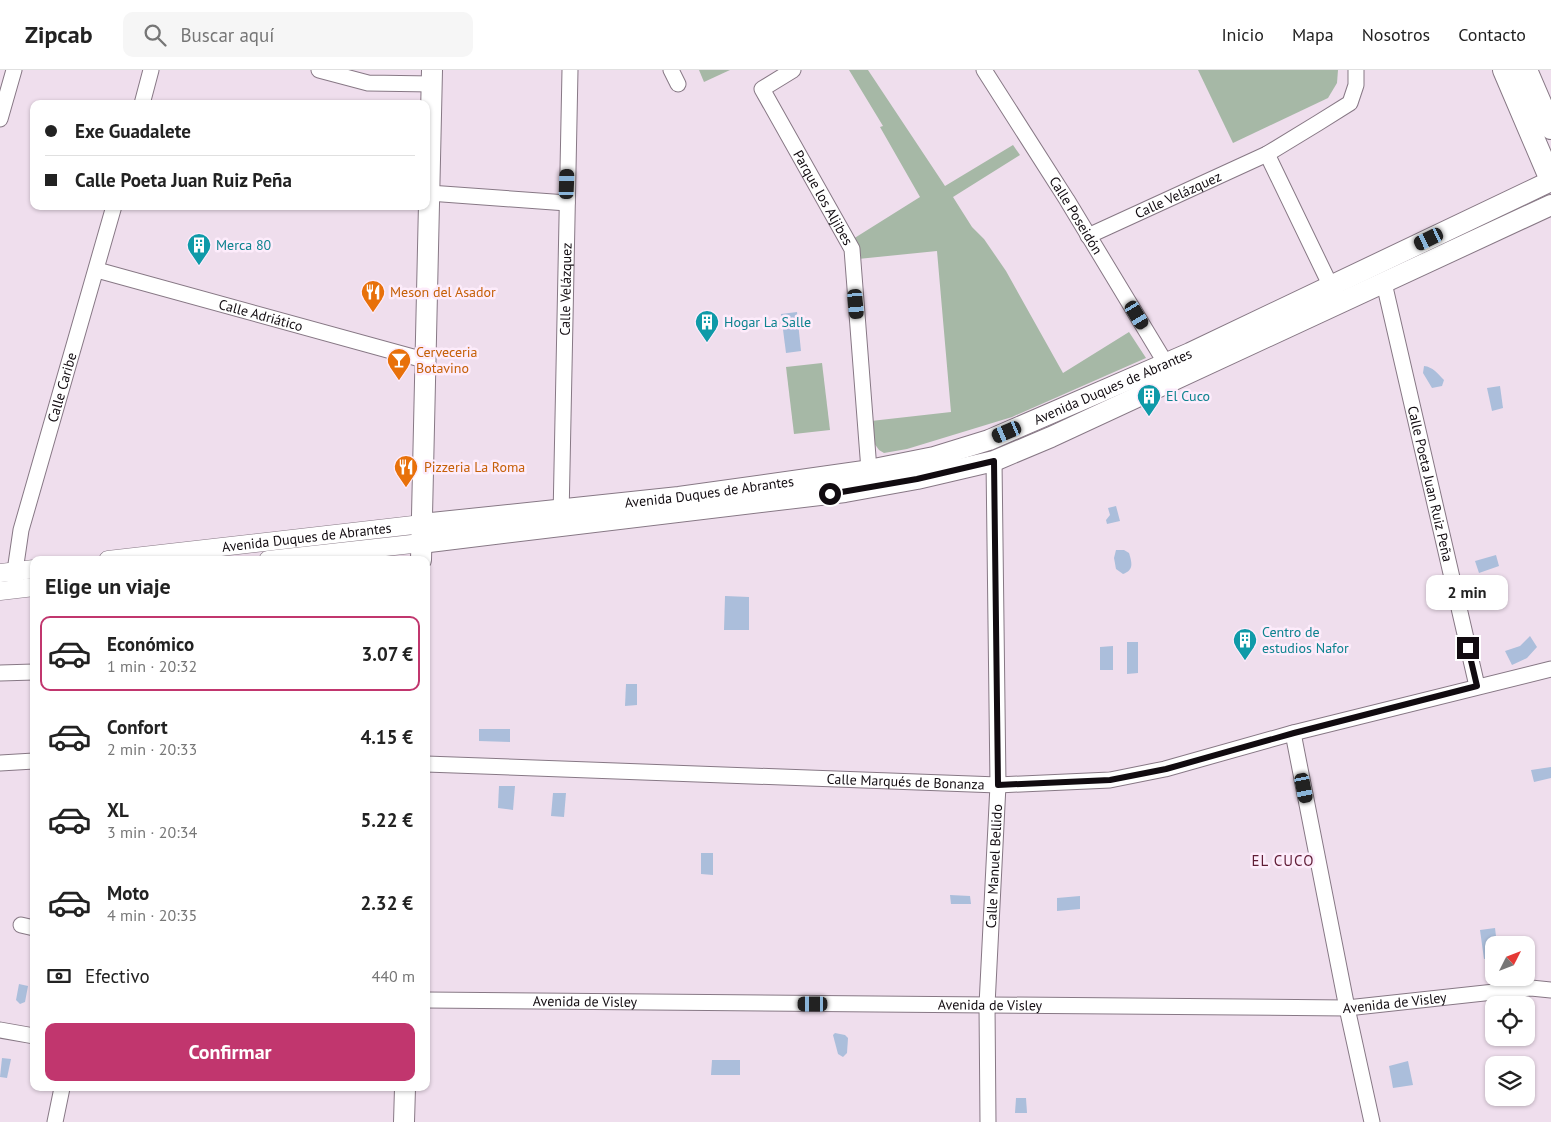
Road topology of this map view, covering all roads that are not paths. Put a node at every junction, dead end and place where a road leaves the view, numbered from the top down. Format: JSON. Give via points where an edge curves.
{"nodes":[{"id":1,"x":14,"y":70,"type":"edge"},
{"id":2,"x":151,"y":70,"type":"edge"},
{"id":3,"x":319,"y":70,"type":"edge"},
{"id":4,"x":570,"y":70,"type":"edge"},
{"id":5,"x":671,"y":70,"type":"edge"},
{"id":6,"x":793,"y":70,"type":"edge"},
{"id":7,"x":984,"y":70,"type":"edge"},
{"id":8,"x":1356,"y":70,"type":"edge"},
{"id":9,"x":1504,"y":70,"type":"edge"},
{"id":10,"x":1526,"y":70,"type":"edge"},
{"id":11,"x":432,"y":77,"type":"edge"},
{"id":12,"x":678,"y":84,"type":"dead end"},
{"id":13,"x":143,"y":100,"type":"edge"},
{"id":14,"x":0,"y":119,"type":"edge"},
{"id":15,"x":1551,"y":128,"type":"edge"},
{"id":16,"x":430,"y":154,"type":"edge"},
{"id":17,"x":1267,"y":154,"type":"junction"},
{"id":18,"x":1551,"y":180,"type":"edge"},
{"id":19,"x":430,"y":193,"type":"edge"},
{"id":20,"x":567,"y":203,"type":"junction"},
{"id":21,"x":1551,"y":205,"type":"edge"},
{"id":22,"x":113,"y":210,"type":"edge"},
{"id":23,"x":428,"y":210,"type":"edge"},
{"id":24,"x":1088,"y":236,"type":"junction"},
{"id":25,"x":97,"y":270,"type":"junction"},
{"id":26,"x":1384,"y":283,"type":"junction"},
{"id":27,"x":1330,"y":286,"type":"junction"},
{"id":28,"x":1339,"y":304,"type":"junction"},
{"id":29,"x":424,"y":360,"type":"junction"},
{"id":30,"x":1171,"y":371,"type":"junction"},
{"id":31,"x":994,"y":461,"type":"junction"},
{"id":32,"x":870,"y":470,"type":"junction"},
{"id":33,"x":798,"y":489,"type":"junction"},
{"id":34,"x":561,"y":516,"type":"junction"},
{"id":35,"x":421,"y":542,"type":"edge"},
{"id":36,"x":172,"y":556,"type":"edge"},
{"id":37,"x":302,"y":556,"type":"edge"},
{"id":38,"x":30,"y":569,"type":"edge"},
{"id":39,"x":8,"y":572,"type":"edge"},
{"id":40,"x":17,"y":589,"type":"edge"},
{"id":41,"x":1551,"y":669,"type":"edge"},
{"id":42,"x":30,"y":672,"type":"edge"},
{"id":43,"x":0,"y":673,"type":"edge"},
{"id":44,"x":1477,"y":686,"type":"junction"},
{"id":45,"x":1294,"y":733,"type":"junction"},
{"id":46,"x":30,"y":761,"type":"edge"},
{"id":47,"x":0,"y":763,"type":"edge"},
{"id":48,"x":430,"y":764,"type":"edge"},
{"id":49,"x":998,"y":785,"type":"junction"},
{"id":50,"x":1551,"y":990,"type":"edge"},
{"id":51,"x":430,"y":1000,"type":"edge"},
{"id":52,"x":987,"y":1005,"type":"junction"},
{"id":53,"x":1347,"y":1008,"type":"junction"},
{"id":54,"x":0,"y":1030,"type":"edge"},
{"id":55,"x":30,"y":1035,"type":"edge"},
{"id":56,"x":61,"y":1091,"type":"edge"},
{"id":57,"x":405,"y":1091,"type":"edge"},
{"id":58,"x":55,"y":1122,"type":"edge"},
{"id":59,"x":404,"y":1122,"type":"edge"},
{"id":60,"x":988,"y":1122,"type":"edge"},
{"id":61,"x":1372,"y":1122,"type":"edge"}],
"edges":[{"from":1,"to":14,"type":"street"},
{"from":2,"to":13,"type":"street"},
{"from":3,"to":11,"type":"street","via":[[368,83]]},
{"from":4,"to":20,"type":"street","name":"Calle Velázquez"},
{"from":5,"to":12,"type":"street"},
{"from":6,"to":32,"type":"street","name":"Parque los Aljibes","via":[[762,89],[852,249]]},
{"from":7,"to":24,"type":"street","name":"Calle Poseidón"},
{"from":8,"to":17,"type":"street","name":"Calle Velázquez","via":[[1356,85],[1350,102]]},
{"from":9,"to":18,"type":"main road"},
{"from":10,"to":15,"type":"main road"},
{"from":11,"to":16,"type":"main road"},
{"from":17,"to":24,"type":"street","name":"Calle Velázquez"},
{"from":17,"to":27,"type":"street"},
{"from":18,"to":27,"type":"main road","name":"Avenida Duques de Abrantes"},
{"from":19,"to":20,"type":"street"},
{"from":20,"to":34,"type":"street","name":"Calle Velázquez"},
{"from":21,"to":26,"type":"main road","name":"Avenida Duques de Abrantes"},
{"from":22,"to":25,"type":"street","name":"Calle Caribe"},
{"from":23,"to":29,"type":"main road"},
{"from":24,"to":30,"type":"street","name":"Calle Poseidón"},
{"from":25,"to":29,"type":"street","name":"Calle Adriático"},
{"from":25,"to":39,"type":"street","name":"Calle Caribe"},
{"from":26,"to":28,"type":"main road","name":"Avenida Duques de Abrantes"},
{"from":26,"to":44,"type":"street","name":"Calle Poeta Juan Ruiz Peña"},
{"from":27,"to":28,"type":"street"},
{"from":27,"to":30,"type":"main road","name":"Avenida Duques de Abrantes"},
{"from":28,"to":30,"type":"main road","name":"Avenida Duques de Abrantes"},
{"from":29,"to":35,"type":"main road"},
{"from":30,"to":31,"type":"main road","name":"Avenida Duques de Abrantes"},
{"from":30,"to":32,"type":"main road","name":"Avenida Duques de Abrantes","via":[[1081,402],[989,440]]},
{"from":31,"to":33,"type":"main road","name":"Avenida Duques de Abrantes","via":[[845,492]]},
{"from":31,"to":49,"type":"street","name":"Calle Manuel Bellido"},
{"from":32,"to":33,"type":"main road","name":"Avenida Duques de Abrantes"},
{"from":33,"to":34,"type":"main road","name":"Avenida Duques de Abrantes"},
{"from":34,"to":35,"type":"main road","name":"Avenida Duques de Abrantes"},
{"from":35,"to":36,"type":"street","name":"Avenida Duques de Abrantes"},
{"from":35,"to":37,"type":"street","name":"Avenida Duques de Abrantes"},
{"from":38,"to":39,"type":"street"},
{"from":39,"to":40,"type":"street","name":"Calle Caribe"},
{"from":41,"to":44,"type":"street","name":"Calle Marqués de Bonanza"},
{"from":42,"to":43,"type":"street"},
{"from":44,"to":45,"type":"street","name":"Calle Marqués de Bonanza"},
{"from":45,"to":49,"type":"street","name":"Calle Marqués de Bonanza","via":[[1166,769],[1110,780]]},
{"from":45,"to":53,"type":"street"},
{"from":46,"to":47,"type":"street"},
{"from":48,"to":49,"type":"street","name":"Calle Marqués de Bonanza"},
{"from":49,"to":52,"type":"street","name":"Calle Manuel Bellido"},
{"from":50,"to":53,"type":"street","name":"Avenida de Visley","via":[[1531,988]]},
{"from":51,"to":52,"type":"street","name":"Avenida de Visley"},
{"from":52,"to":53,"type":"street","name":"Avenida de Visley"},
{"from":52,"to":60,"type":"street","name":"Calle Manuel Bellido"},
{"from":53,"to":61,"type":"street"},
{"from":54,"to":55,"type":"street"},
{"from":56,"to":58,"type":"street"},
{"from":57,"to":59,"type":"main road"}]}
